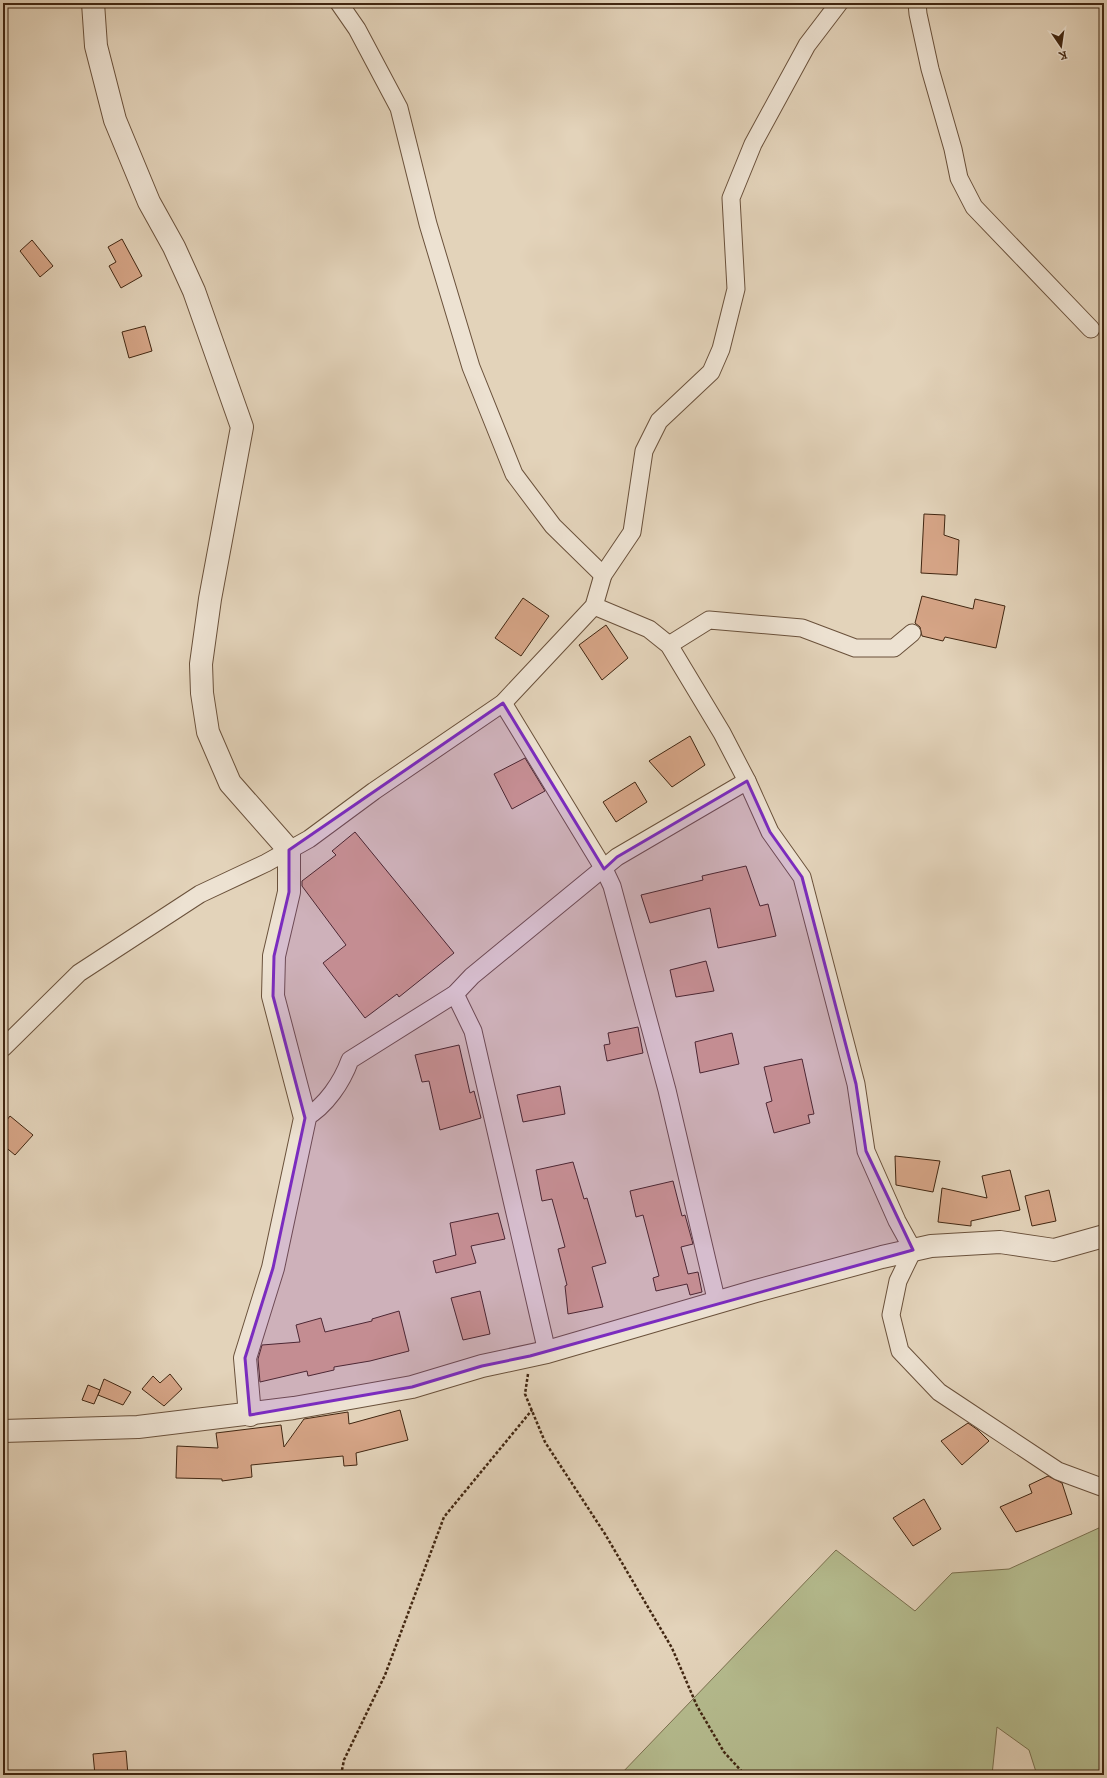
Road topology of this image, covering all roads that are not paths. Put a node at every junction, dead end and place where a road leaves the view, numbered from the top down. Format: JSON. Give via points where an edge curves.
{"nodes":[{"id":1,"x":93,"y":3,"type":"edge"},
{"id":2,"x":339,"y":3,"type":"edge"},
{"id":3,"x":839,"y":3,"type":"edge"},
{"id":4,"x":917,"y":3,"type":"edge"},
{"id":5,"x":1091,"y":330,"type":"dead end"},
{"id":6,"x":603,"y":575,"type":"junction"},
{"id":7,"x":594,"y":606,"type":"junction"},
{"id":8,"x":912,"y":634,"type":"dead end"},
{"id":9,"x":669,"y":645,"type":"junction"},
{"id":10,"x":503,"y":703,"type":"junction"},
{"id":11,"x":747,"y":781,"type":"junction"},
{"id":12,"x":289,"y":850,"type":"junction"},
{"id":13,"x":604,"y":868,"type":"junction"},
{"id":14,"x":455,"y":994,"type":"junction"},
{"id":15,"x":3,"y":1048,"type":"edge"},
{"id":16,"x":305,"y":1118,"type":"junction"},
{"id":17,"x":1104,"y":1236,"type":"edge"},
{"id":18,"x":913,"y":1250,"type":"junction"},
{"id":19,"x":717,"y":1303,"type":"junction"},
{"id":20,"x":539,"y":1354,"type":"junction"},
{"id":21,"x":250,"y":1415,"type":"junction"},
{"id":22,"x":3,"y":1431,"type":"edge"},
{"id":23,"x":1104,"y":1488,"type":"edge"}],
"edges":[{"from":1,"to":12,"type":"street","via":[[96,46],[115,120],[149,202],[174,247],[194,291],[242,427],[210,599],[201,664],[208,732],[230,783]]},
{"from":2,"to":6,"type":"street","via":[[357,29],[399,108],[428,224],[471,367],[514,474],[553,526]]},
{"from":3,"to":6,"type":"street","via":[[807,45],[753,144],[732,198],[736,289],[721,349],[711,372],[659,421],[644,451],[632,532]]},
{"from":4,"to":5,"type":"street","via":[[930,69],[953,149],[958,178],[974,206]]},
{"from":6,"to":7,"type":"street"},
{"from":7,"to":9,"type":"street","via":[[649,629]]},
{"from":7,"to":10,"type":"street"},
{"from":8,"to":9,"type":"street","via":[[894,648],[855,648],[802,628],[709,620]]},
{"from":9,"to":11,"type":"street","via":[[722,733]]},
{"from":10,"to":12,"type":"street","via":[[309,839]]},
{"from":10,"to":13,"type":"street"},
{"from":11,"to":13,"type":"street","via":[[617,857]]},
{"from":11,"to":18,"type":"street","via":[[770,832],[802,877],[856,1084],[866,1151],[897,1221]]},
{"from":12,"to":15,"type":"street","via":[[200,894],[79,973]]},
{"from":12,"to":16,"type":"street","via":[[289,892],[274,956],[273,996]]},
{"from":13,"to":14,"type":"street","via":[[472,976]]},
{"from":13,"to":19,"type":"street","via":[[612,886],[667,1090]]},
{"from":14,"to":16,"type":"street","via":[[350,1060],[344,1077],[316,1112]]},
{"from":14,"to":20,"type":"street","via":[[473,1031]]},
{"from":16,"to":21,"type":"street","via":[[273,1268],[245,1358]]},
{"from":17,"to":18,"type":"street","via":[[1054,1250],[1000,1242],[931,1246]]},
{"from":18,"to":19,"type":"street"},
{"from":18,"to":23,"type":"street","via":[[898,1281],[891,1316],[900,1351],[939,1392],[1058,1472]]},
{"from":19,"to":20,"type":"street"},
{"from":20,"to":21,"type":"street","via":[[482,1366],[412,1387]]},
{"from":21,"to":22,"type":"street","via":[[138,1427]]}]}
